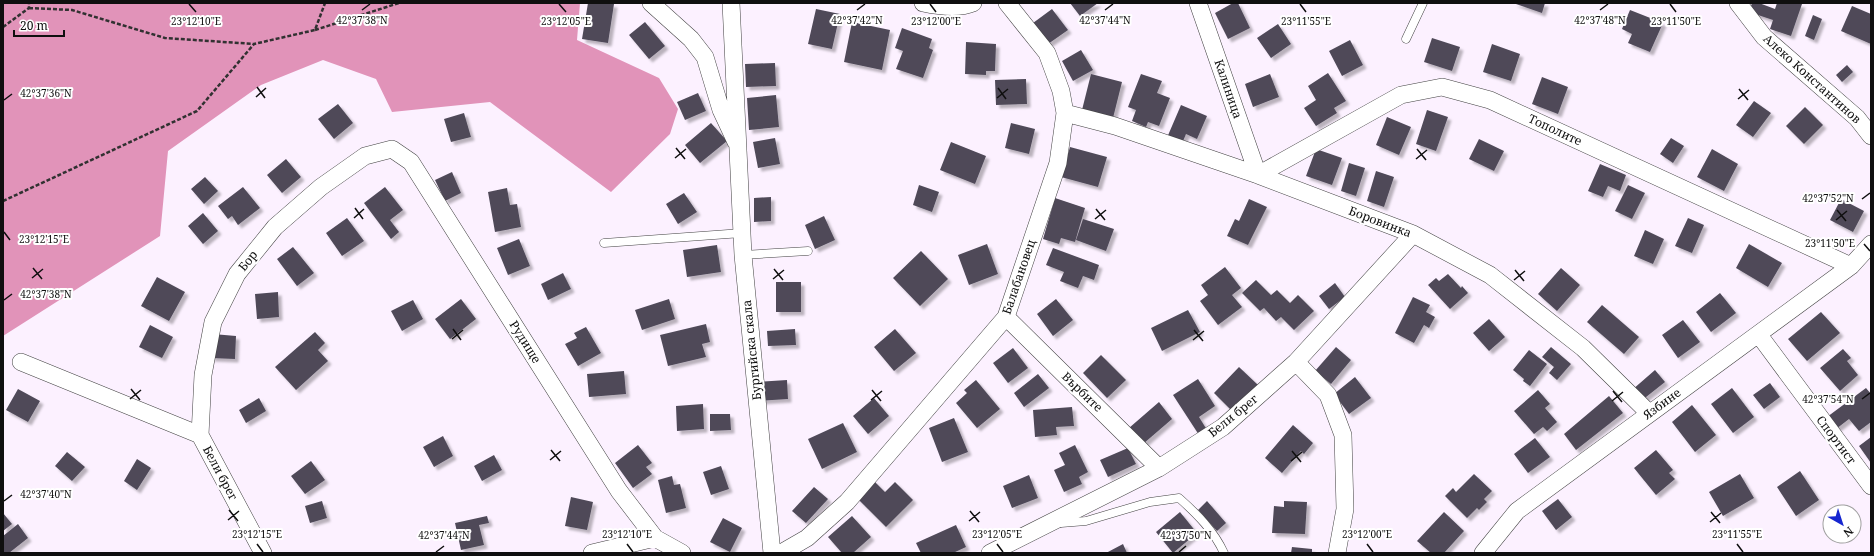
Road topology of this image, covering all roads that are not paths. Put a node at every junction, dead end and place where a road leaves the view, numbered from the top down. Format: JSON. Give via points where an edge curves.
{"nodes":[{"id":1,"x":651,"y":3,"type":"edge"},
{"id":2,"x":731,"y":3,"type":"edge"},
{"id":3,"x":923,"y":3,"type":"edge"},
{"id":4,"x":973,"y":3,"type":"edge"},
{"id":5,"x":1007,"y":3,"type":"edge"},
{"id":6,"x":1198,"y":3,"type":"edge"},
{"id":7,"x":1423,"y":3,"type":"edge"},
{"id":8,"x":1738,"y":3,"type":"edge"},
{"id":9,"x":1406,"y":39,"type":"dead end"},
{"id":10,"x":1065,"y":113,"type":"junction"},
{"id":11,"x":1871,"y":136,"type":"edge"},
{"id":12,"x":739,"y":147,"type":"junction"},
{"id":13,"x":392,"y":149,"type":"joint"},
{"id":14,"x":1258,"y":175,"type":"junction"},
{"id":15,"x":742,"y":233,"type":"junction"},
{"id":16,"x":1413,"y":234,"type":"junction"},
{"id":17,"x":604,"y":243,"type":"dead end"},
{"id":18,"x":1871,"y":244,"type":"edge"},
{"id":19,"x":808,"y":251,"type":"dead end"},
{"id":20,"x":743,"y":255,"type":"junction"},
{"id":21,"x":1851,"y":266,"type":"junction"},
{"id":22,"x":1006,"y":317,"type":"junction"},
{"id":23,"x":1759,"y":335,"type":"junction"},
{"id":24,"x":21,"y":362,"type":"dead end"},
{"id":25,"x":1296,"y":362,"type":"junction"},
{"id":26,"x":1649,"y":413,"type":"junction"},
{"id":27,"x":200,"y":435,"type":"junction"},
{"id":28,"x":1159,"y":468,"type":"junction"},
{"id":29,"x":1871,"y":486,"type":"edge"},
{"id":30,"x":1045,"y":525,"type":"junction"},
{"id":31,"x":655,"y":538,"type":"junction"},
{"id":32,"x":601,"y":552,"type":"edge"},
{"id":33,"x":263,"y":553,"type":"edge"},
{"id":34,"x":682,"y":553,"type":"edge"},
{"id":35,"x":772,"y":553,"type":"edge"},
{"id":36,"x":781,"y":553,"type":"edge"},
{"id":37,"x":990,"y":553,"type":"edge"},
{"id":38,"x":1224,"y":553,"type":"edge"},
{"id":39,"x":1337,"y":553,"type":"edge"},
{"id":40,"x":1483,"y":553,"type":"edge"}],
"edges":[{"from":1,"to":12,"type":"street","name":"Бургийска скала","via":[[691,38],[705,57],[721,110]]},
{"from":2,"to":12,"type":"street","name":"Бургийска скала"},
{"from":3,"to":4,"type":"street","via":[[966,6]]},
{"from":5,"to":10,"type":"street","name":"Балабановец","via":[[1047,53],[1061,91]]},
{"from":6,"to":14,"type":"street","name":"Калиница"},
{"from":7,"to":9,"type":"lane"},
{"from":8,"to":11,"type":"street","name":"Алеко Константинов","via":[[1764,37],[1858,118]]},
{"from":10,"to":14,"type":"street","name":"Боровинка","via":[[1115,126]]},
{"from":10,"to":22,"type":"street","name":"Балабановец","via":[[1058,163]]},
{"from":12,"to":15,"type":"street","name":"Бургийска скала"},
{"from":13,"to":27,"type":"street","name":"Бор","via":[[365,156],[321,187],[275,227],[237,274],[213,322],[203,375]]},
{"from":13,"to":31,"type":"street","name":"Рудище","via":[[411,162],[619,491]]},
{"from":14,"to":16,"type":"street","name":"Боровинка"},
{"from":14,"to":21,"type":"street","name":"Тополите","via":[[1401,95],[1442,88],[1490,100]]},
{"from":15,"to":17,"type":"lane"},
{"from":15,"to":20,"type":"street","name":"Бургийска скала"},
{"from":16,"to":25,"type":"street","name":"Бели брег"},
{"from":16,"to":26,"type":"street","name":"Боровинка","via":[[1490,275],[1583,348]]},
{"from":18,"to":21,"type":"street"},
{"from":19,"to":20,"type":"lane"},
{"from":20,"to":35,"type":"street","name":"Бургийска скала"},
{"from":21,"to":23,"type":"street","name":"Язбине"},
{"from":22,"to":28,"type":"street","name":"Върбите"},
{"from":22,"to":36,"type":"street","name":"Балабановец","via":[[847,502],[806,538]]},
{"from":23,"to":26,"type":"street","name":"Язбине"},
{"from":23,"to":29,"type":"street","name":"Спортист"},
{"from":24,"to":27,"type":"street","name":"Бели брег"},
{"from":25,"to":28,"type":"street","name":"Бели брег","via":[[1223,427]]},
{"from":25,"to":39,"type":"street","via":[[1328,395],[1343,435],[1345,509]]},
{"from":26,"to":40,"type":"street","name":"Язбине","via":[[1517,511]]},
{"from":27,"to":33,"type":"street","name":"Бели брег"},
{"from":28,"to":30,"type":"street","name":"Бели брег"},
{"from":30,"to":37,"type":"street","name":"Бели брег"},
{"from":30,"to":38,"type":"lane","via":[[1086,521],[1150,502],[1179,498],[1218,539]]},
{"from":31,"to":32,"type":"street"},
{"from":31,"to":34,"type":"street"}]}
